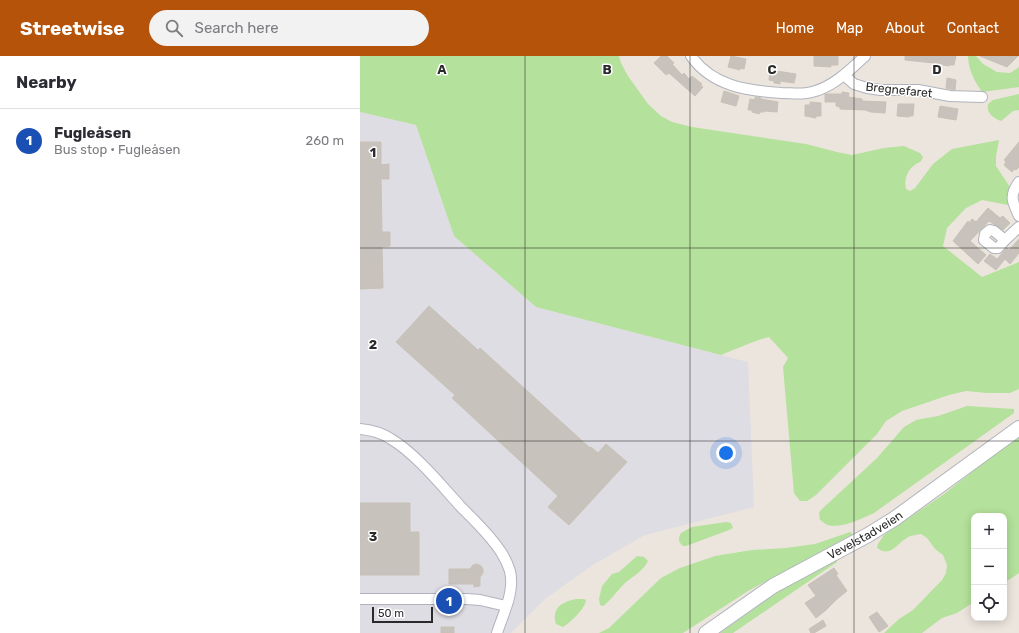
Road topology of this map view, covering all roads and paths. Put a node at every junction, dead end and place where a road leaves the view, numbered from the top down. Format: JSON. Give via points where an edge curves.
{"nodes":[{"id":1,"x":691,"y":56,"type":"edge"},
{"id":2,"x":865,"y":56,"type":"edge"},
{"id":3,"x":844,"y":74,"type":"junction"},
{"id":4,"x":982,"y":97,"type":"dead end"},
{"id":5,"x":1019,"y":182,"type":"edge"},
{"id":6,"x":1019,"y":216,"type":"edge"},
{"id":7,"x":1019,"y":227,"type":"edge"},
{"id":8,"x":1006,"y":240,"type":"dead end"},
{"id":9,"x":1019,"y":428,"type":"edge"},
{"id":10,"x":360,"y":429,"type":"edge"},
{"id":11,"x":360,"y":599,"type":"edge"},
{"id":12,"x":506,"y":606,"type":"junction"},
{"id":13,"x":497,"y":633,"type":"edge"},
{"id":14,"x":706,"y":633,"type":"edge"}],
"edges":[{"from":1,"to":3,"type":"street","via":[[708,75],[724,83],[771,92],[813,92]]},
{"from":2,"to":3,"type":"street"},
{"from":3,"to":4,"type":"street","name":"Bregnefaret","via":[[854,84],[867,88]]},
{"from":5,"to":6,"type":"street","via":[[1012,200]]},
{"from":7,"to":8,"type":"street"},
{"from":9,"to":14,"type":"main road","name":"Vevelstadveien","via":[[894,519],[774,586]]},
{"from":10,"to":12,"type":"street","via":[[380,434],[398,444],[431,474],[493,541],[510,571],[511,589]]},
{"from":11,"to":12,"type":"street","via":[[467,599]]},
{"from":12,"to":13,"type":"street"}]}
